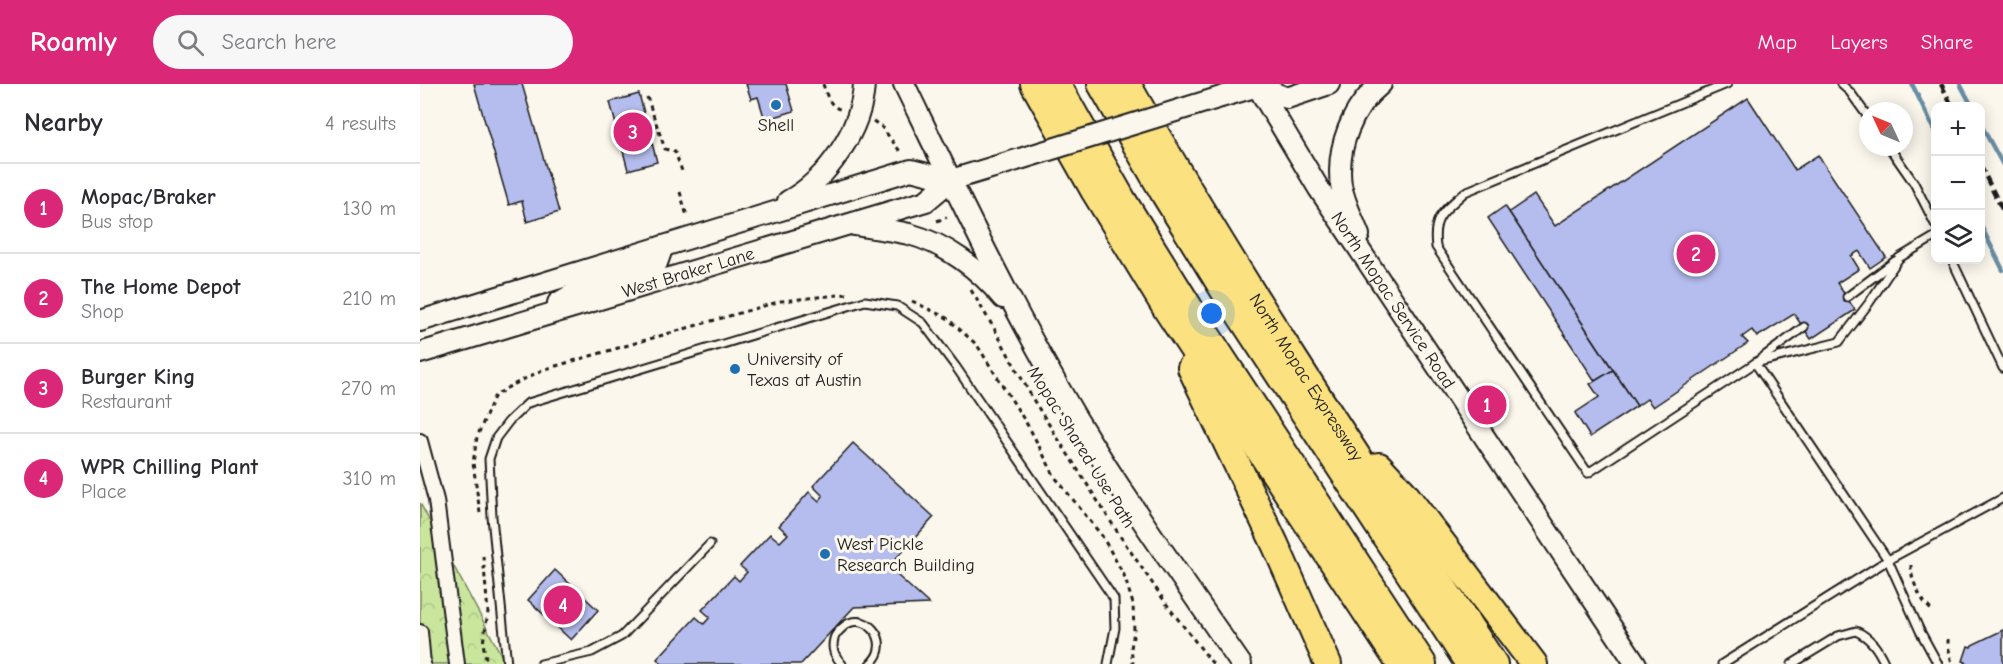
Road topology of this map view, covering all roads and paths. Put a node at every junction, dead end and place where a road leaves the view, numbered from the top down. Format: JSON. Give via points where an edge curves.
{"nodes":[{"id":1,"x":824,"y":84,"type":"edge"},
{"id":2,"x":864,"y":84,"type":"edge"},
{"id":3,"x":904,"y":84,"type":"edge"},
{"id":4,"x":1034,"y":84,"type":"edge"},
{"id":5,"x":1057,"y":84,"type":"edge"},
{"id":6,"x":1101,"y":84,"type":"edge"},
{"id":7,"x":1127,"y":84,"type":"edge"},
{"id":8,"x":1329,"y":84,"type":"edge"},
{"id":9,"x":1381,"y":84,"type":"edge"},
{"id":10,"x":1727,"y":84,"type":"edge"},
{"id":11,"x":1841,"y":84,"type":"edge"},
{"id":12,"x":1258,"y":85,"type":"edge"},
{"id":13,"x":647,"y":97,"type":"dead end"},
{"id":14,"x":1859,"y":104,"type":"edge"},
{"id":15,"x":851,"y":113,"type":"dead end"},
{"id":16,"x":868,"y":118,"type":"dead end"},
{"id":17,"x":1895,"y":156,"type":"edge"},
{"id":18,"x":905,"y":159,"type":"dead end"},
{"id":19,"x":682,"y":171,"type":"dead end"},
{"id":20,"x":951,"y":180,"type":"junction"},
{"id":21,"x":680,"y":192,"type":"dead end"},
{"id":22,"x":762,"y":215,"type":"junction"},
{"id":23,"x":687,"y":216,"type":"dead end"},
{"id":24,"x":947,"y":217,"type":"dead end"},
{"id":25,"x":1931,"y":218,"type":"edge"},
{"id":26,"x":937,"y":222,"type":"dead end"},
{"id":27,"x":848,"y":225,"type":"junction"},
{"id":28,"x":1931,"y":238,"type":"edge"},
{"id":29,"x":663,"y":246,"type":"junction"},
{"id":30,"x":1899,"y":258,"type":"junction"},
{"id":31,"x":1954,"y":264,"type":"edge"},
{"id":32,"x":1372,"y":268,"type":"junction"},
{"id":33,"x":965,"y":282,"type":"dead end"},
{"id":34,"x":855,"y":293,"type":"dead end"},
{"id":35,"x":1847,"y":297,"type":"dead end"},
{"id":36,"x":911,"y":301,"type":"dead end"},
{"id":37,"x":1167,"y":310,"type":"junction"},
{"id":38,"x":545,"y":315,"type":"junction"},
{"id":39,"x":1021,"y":318,"type":"junction"},
{"id":40,"x":420,"y":321,"type":"edge"},
{"id":41,"x":1804,"y":327,"type":"dead end"},
{"id":42,"x":420,"y":353,"type":"edge"},
{"id":43,"x":1755,"y":363,"type":"junction"},
{"id":44,"x":2003,"y":368,"type":"edge"},
{"id":45,"x":1330,"y":414,"type":"junction"},
{"id":46,"x":420,"y":441,"type":"edge"},
{"id":47,"x":2003,"y":498,"type":"edge"},
{"id":48,"x":480,"y":518,"type":"dead end"},
{"id":49,"x":710,"y":544,"type":"dead end"},
{"id":50,"x":483,"y":548,"type":"dead end"},
{"id":51,"x":1888,"y":560,"type":"junction"},
{"id":52,"x":1911,"y":565,"type":"dead end"},
{"id":53,"x":1934,"y":612,"type":"dead end"},
{"id":54,"x":420,"y":632,"type":"edge"},
{"id":55,"x":1948,"y":639,"type":"dead end"},
{"id":56,"x":875,"y":663,"type":"edge"},
{"id":57,"x":423,"y":664,"type":"edge"},
{"id":58,"x":458,"y":664,"type":"edge"},
{"id":59,"x":487,"y":664,"type":"edge"},
{"id":60,"x":507,"y":664,"type":"edge"},
{"id":61,"x":541,"y":664,"type":"edge"},
{"id":62,"x":842,"y":664,"type":"edge"},
{"id":63,"x":1108,"y":664,"type":"edge"},
{"id":64,"x":1133,"y":664,"type":"edge"},
{"id":65,"x":1212,"y":664,"type":"edge"},
{"id":66,"x":1241,"y":664,"type":"edge"},
{"id":67,"x":1328,"y":664,"type":"edge"},
{"id":68,"x":1400,"y":664,"type":"edge"},
{"id":69,"x":1423,"y":664,"type":"edge"},
{"id":70,"x":1469,"y":664,"type":"edge"},
{"id":71,"x":1494,"y":664,"type":"edge"},
{"id":72,"x":1534,"y":664,"type":"edge"},
{"id":73,"x":1636,"y":664,"type":"edge"},
{"id":74,"x":1722,"y":664,"type":"edge"},
{"id":75,"x":1792,"y":664,"type":"edge"},
{"id":76,"x":1885,"y":664,"type":"edge"},
{"id":77,"x":1938,"y":664,"type":"edge"},
{"id":78,"x":1952,"y":664,"type":"edge"}],
"edges":[{"from":1,"to":15,"type":"path","via":[[828,100],[835,108]]},
{"from":2,"to":22,"type":"main road","via":[[857,115],[842,148],[824,173],[801,194]]},
{"from":3,"to":20,"type":"main road"},
{"from":4,"to":37,"type":"highway"},
{"from":5,"to":69,"type":"highway","via":[[1197,320]]},
{"from":6,"to":70,"type":"highway","via":[[1228,297]]},
{"from":7,"to":45,"type":"highway","name":"North Mopac Expressway","via":[[1244,280]]},
{"from":8,"to":12,"type":"main road","via":[[1287,98]]},
{"from":9,"to":32,"type":"main road","via":[[1356,111],[1341,158],[1341,186]]},
{"from":10,"to":43,"type":"lane","via":[[1465,192],[1444,211],[1434,229],[1436,246],[1588,473]]},
{"from":11,"to":14,"type":"lane"},
{"from":12,"to":20,"type":"main road","name":"West Braker Lane","bridge":true},
{"from":12,"to":32,"type":"main road","name":"North Mopac Service Road","via":[[1319,189]]},
{"from":13,"to":19,"type":"path","via":[[665,149],[675,152]]},
{"from":16,"to":18,"type":"path","via":[[881,126]]},
{"from":17,"to":25,"type":"lane"},
{"from":20,"to":22,"type":"main road","name":"West Braker Lane","via":[[911,170]]},
{"from":20,"to":27,"type":"main road","name":"West Braker Lane","via":[[926,201]]},
{"from":20,"to":39,"type":"main road"},
{"from":21,"to":23,"type":"path"},
{"from":22,"to":29,"type":"main road","name":"West Braker Lane"},
{"from":24,"to":26,"type":"path"},
{"from":27,"to":38,"type":"main road","name":"West Braker Lane"},
{"from":27,"to":39,"type":"main road","via":[[934,242],[990,282]]},
{"from":28,"to":30,"type":"lane"},
{"from":29,"to":38,"type":"main road","via":[[657,263],[648,270],[582,289]]},
{"from":29,"to":40,"type":"main road","name":"West Braker Lane"},
{"from":30,"to":35,"type":"lane"},
{"from":30,"to":43,"type":"lane","via":[[1839,342]]},
{"from":31,"to":44,"type":"lane"},
{"from":32,"to":73,"type":"main road","name":"North Mopac Service Road"},
{"from":33,"to":65,"type":"path","name":"Mopac Shared Use Path","via":[[1034,401],[1120,536]]},
{"from":34,"to":48,"type":"path","via":[[781,301],[542,370],[505,389],[494,397],[477,437],[472,463]]},
{"from":36,"to":64,"type":"path","via":[[948,318],[977,345],[1055,477],[1102,536],[1124,575],[1133,604]]},
{"from":37,"to":67,"type":"highway","via":[[1199,388]]},
{"from":37,"to":68,"type":"highway"},
{"from":38,"to":42,"type":"main road","name":"West Braker Lane"},
{"from":39,"to":66,"type":"main road","via":[[1134,511]]},
{"from":41,"to":43,"type":"lane"},
{"from":43,"to":51,"type":"lane"},
{"from":45,"to":71,"type":"highway","name":"North Mopac Expressway"},
{"from":45,"to":72,"type":"highway","via":[[1405,494]]},
{"from":46,"to":58,"type":"street","via":[[436,500]]},
{"from":47,"to":51,"type":"lane"},
{"from":49,"to":61,"type":"lane","via":[[622,636],[592,652]]},
{"from":50,"to":59,"type":"path","via":[[488,612],[483,643]]},
{"from":51,"to":74,"type":"lane"},
{"from":51,"to":77,"type":"lane"},
{"from":52,"to":53,"type":"path","via":[[1925,605]]},
{"from":54,"to":57,"type":"street"},
{"from":55,"to":78,"type":"path"},
{"from":56,"to":62,"type":"lane","via":[[878,634],[858,621],[846,624],[835,636],[833,648]]},
{"from":60,"to":63,"type":"lane","via":[[489,459],[496,438],[509,421],[528,403],[865,301],[897,306],[923,323],[1114,599],[1115,628]]},
{"from":75,"to":76,"type":"lane","via":[[1838,636],[1856,631],[1874,643]]}]}
